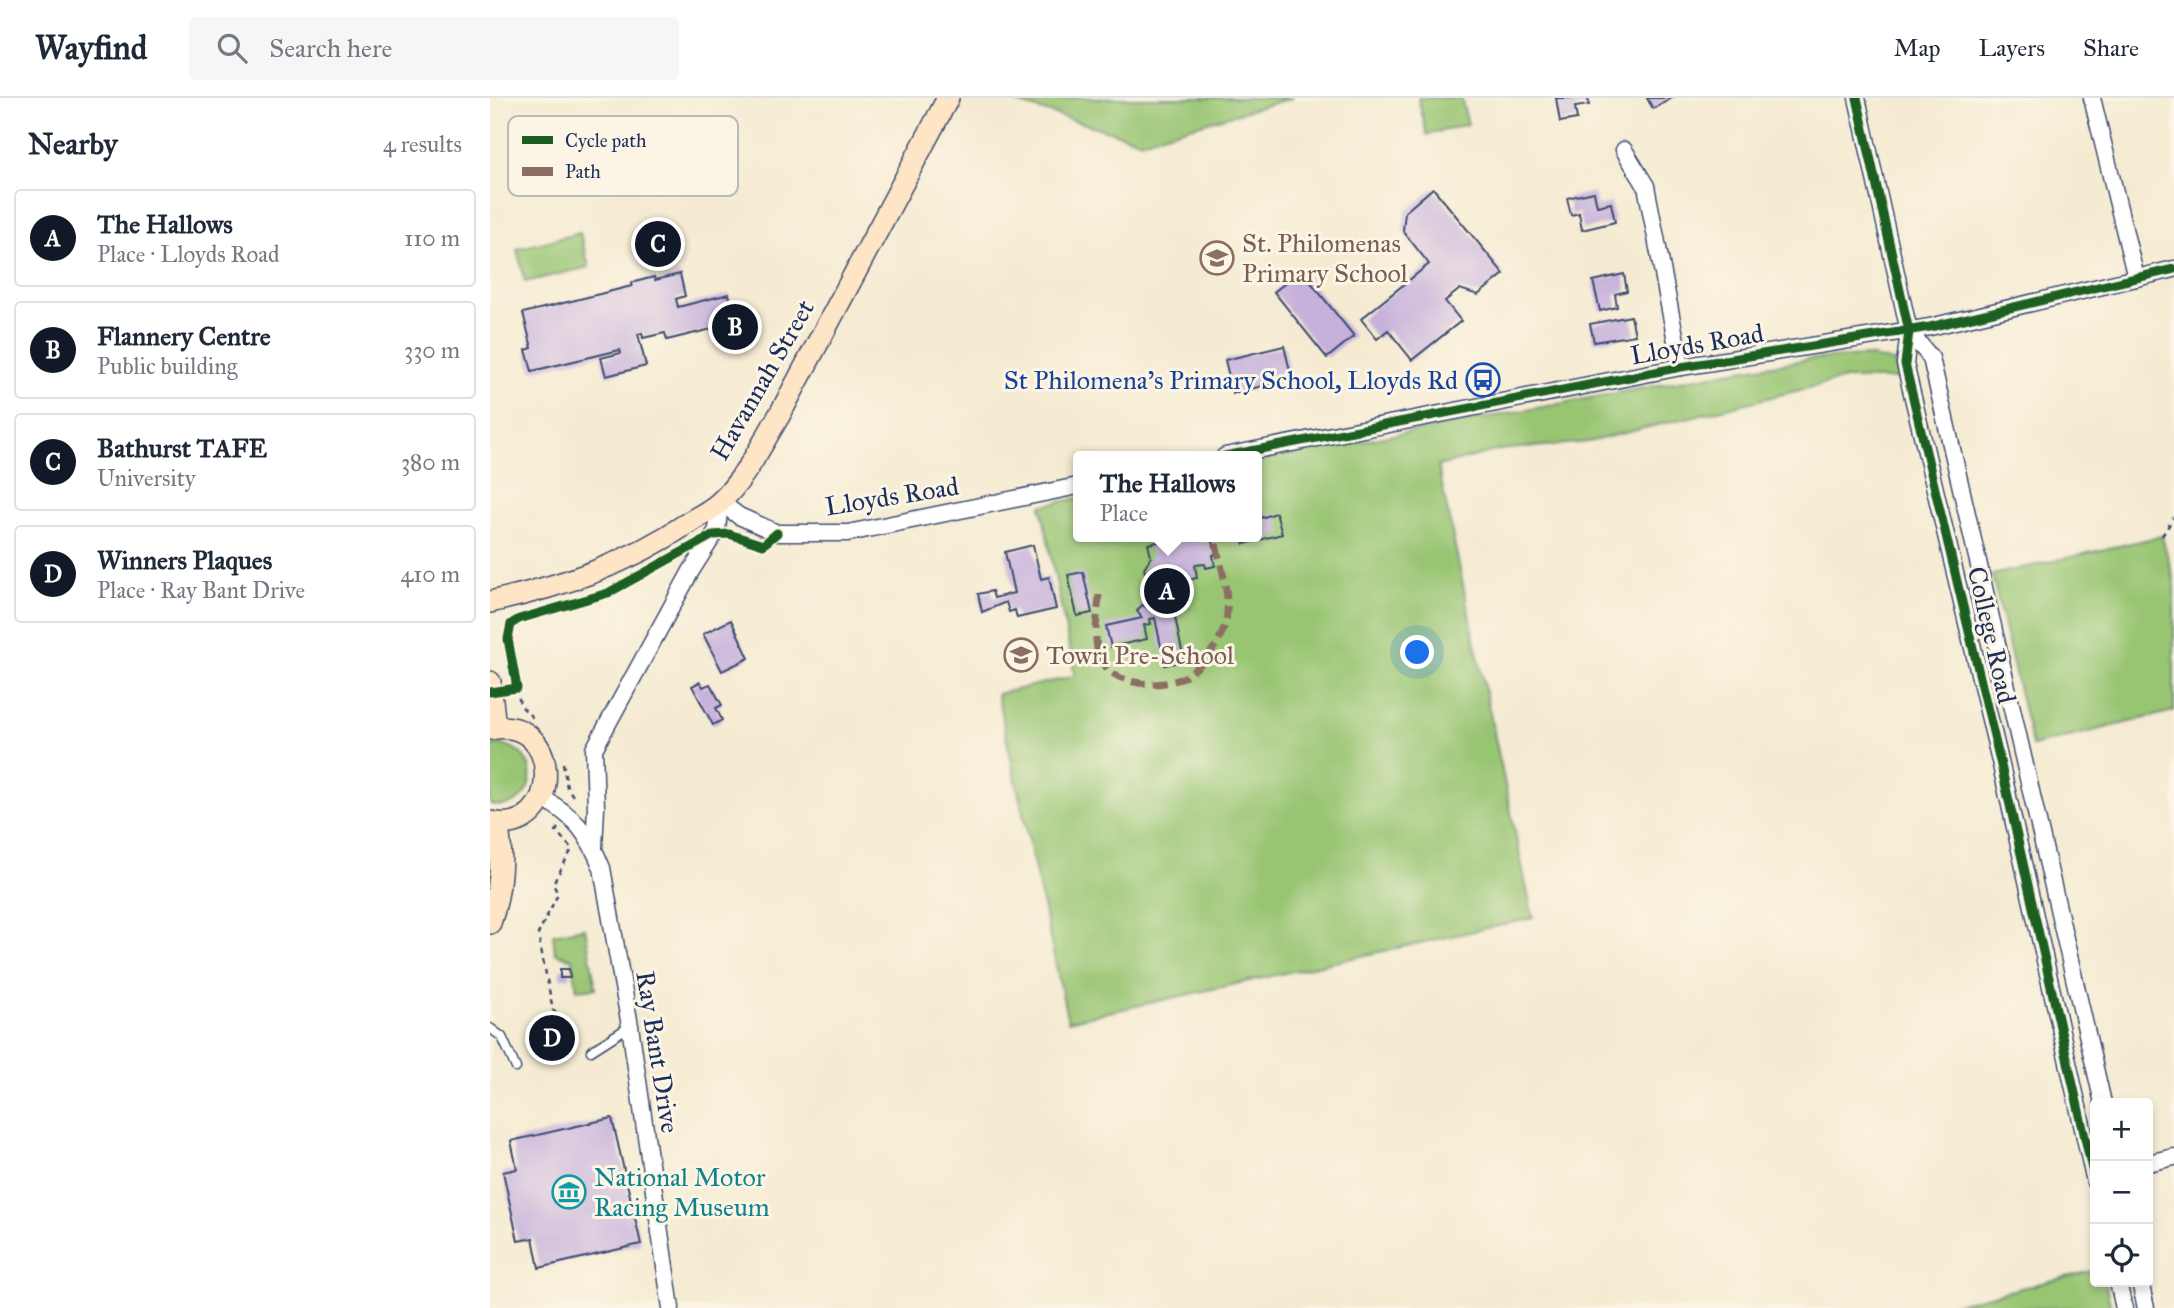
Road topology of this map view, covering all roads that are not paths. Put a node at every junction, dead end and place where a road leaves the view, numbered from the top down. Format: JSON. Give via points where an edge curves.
{"nodes":[{"id":1,"x":948,"y":98,"type":"edge"},
{"id":2,"x":1857,"y":98,"type":"edge"},
{"id":3,"x":2092,"y":98,"type":"edge"},
{"id":4,"x":1624,"y":150,"type":"dead end"},
{"id":5,"x":2174,"y":269,"type":"edge"},
{"id":6,"x":2136,"y":278,"type":"junction"},
{"id":7,"x":1909,"y":331,"type":"junction"},
{"id":8,"x":1681,"y":367,"type":"junction"},
{"id":9,"x":1251,"y":451,"type":"edge"},
{"id":10,"x":1073,"y":487,"type":"edge"},
{"id":11,"x":720,"y":502,"type":"junction"},
{"id":12,"x":490,"y":602,"type":"edge"},
{"id":13,"x":491,"y":687,"type":"edge"},
{"id":14,"x":492,"y":728,"type":"edge"},
{"id":15,"x":542,"y":798,"type":"junction"},
{"id":16,"x":493,"y":822,"type":"edge"},
{"id":17,"x":594,"y":848,"type":"junction"},
{"id":18,"x":490,"y":923,"type":"edge"},
{"id":19,"x":630,"y":1026,"type":"junction"},
{"id":20,"x":490,"y":1028,"type":"edge"},
{"id":21,"x":591,"y":1051,"type":"dead end"},
{"id":22,"x":516,"y":1068,"type":"dead end"},
{"id":23,"x":2102,"y":1098,"type":"edge"},
{"id":24,"x":2174,"y":1157,"type":"edge"},
{"id":25,"x":2091,"y":1161,"type":"edge"},
{"id":26,"x":2153,"y":1162,"type":"edge"},
{"id":27,"x":2141,"y":1287,"type":"edge"},
{"id":28,"x":671,"y":1308,"type":"edge"},
{"id":29,"x":2146,"y":1308,"type":"edge"}],
"edges":[{"from":1,"to":11,"type":"street","name":"Havannah Street","via":[[780,414]]},
{"from":2,"to":7,"type":"street","name":"College Road"},
{"from":3,"to":6,"type":"street"},
{"from":4,"to":8,"type":"street","via":[[1646,186]]},
{"from":5,"to":6,"type":"street","name":"Lloyds Road"},
{"from":6,"to":7,"type":"street","name":"Lloyds Road"},
{"from":7,"to":8,"type":"street","name":"Lloyds Road"},
{"from":7,"to":23,"type":"street","name":"College Road","via":[[1931,358]]},
{"from":7,"to":25,"type":"street","name":"College Road","via":[[1905,364]]},
{"from":8,"to":9,"type":"street","name":"Lloyds Road"},
{"from":10,"to":11,"type":"street","name":"Lloyds Road","via":[[848,533],[778,533],[738,516]]},
{"from":11,"to":12,"type":"street","name":"Havannah Street","via":[[643,552],[609,568],[556,587]]},
{"from":11,"to":17,"type":"street","name":"Ray Bant Drive","via":[[717,530],[594,749]]},
{"from":13,"to":14,"type":"street"},
{"from":14,"to":15,"type":"street","via":[[523,734],[539,749],[547,769]]},
{"from":15,"to":16,"type":"street","via":[[522,817]]},
{"from":15,"to":17,"type":"street","name":"Ray Bant Drive","via":[[567,812]]},
{"from":16,"to":18,"type":"street","via":[[500,837]]},
{"from":17,"to":19,"type":"street","name":"Ray Bant Drive","via":[[607,892]]},
{"from":19,"to":21,"type":"lane"},
{"from":19,"to":28,"type":"street","name":"Ray Bant Drive"},
{"from":20,"to":22,"type":"lane","via":[[502,1037]]},
{"from":24,"to":26,"type":"street"},
{"from":27,"to":29,"type":"street"}]}
